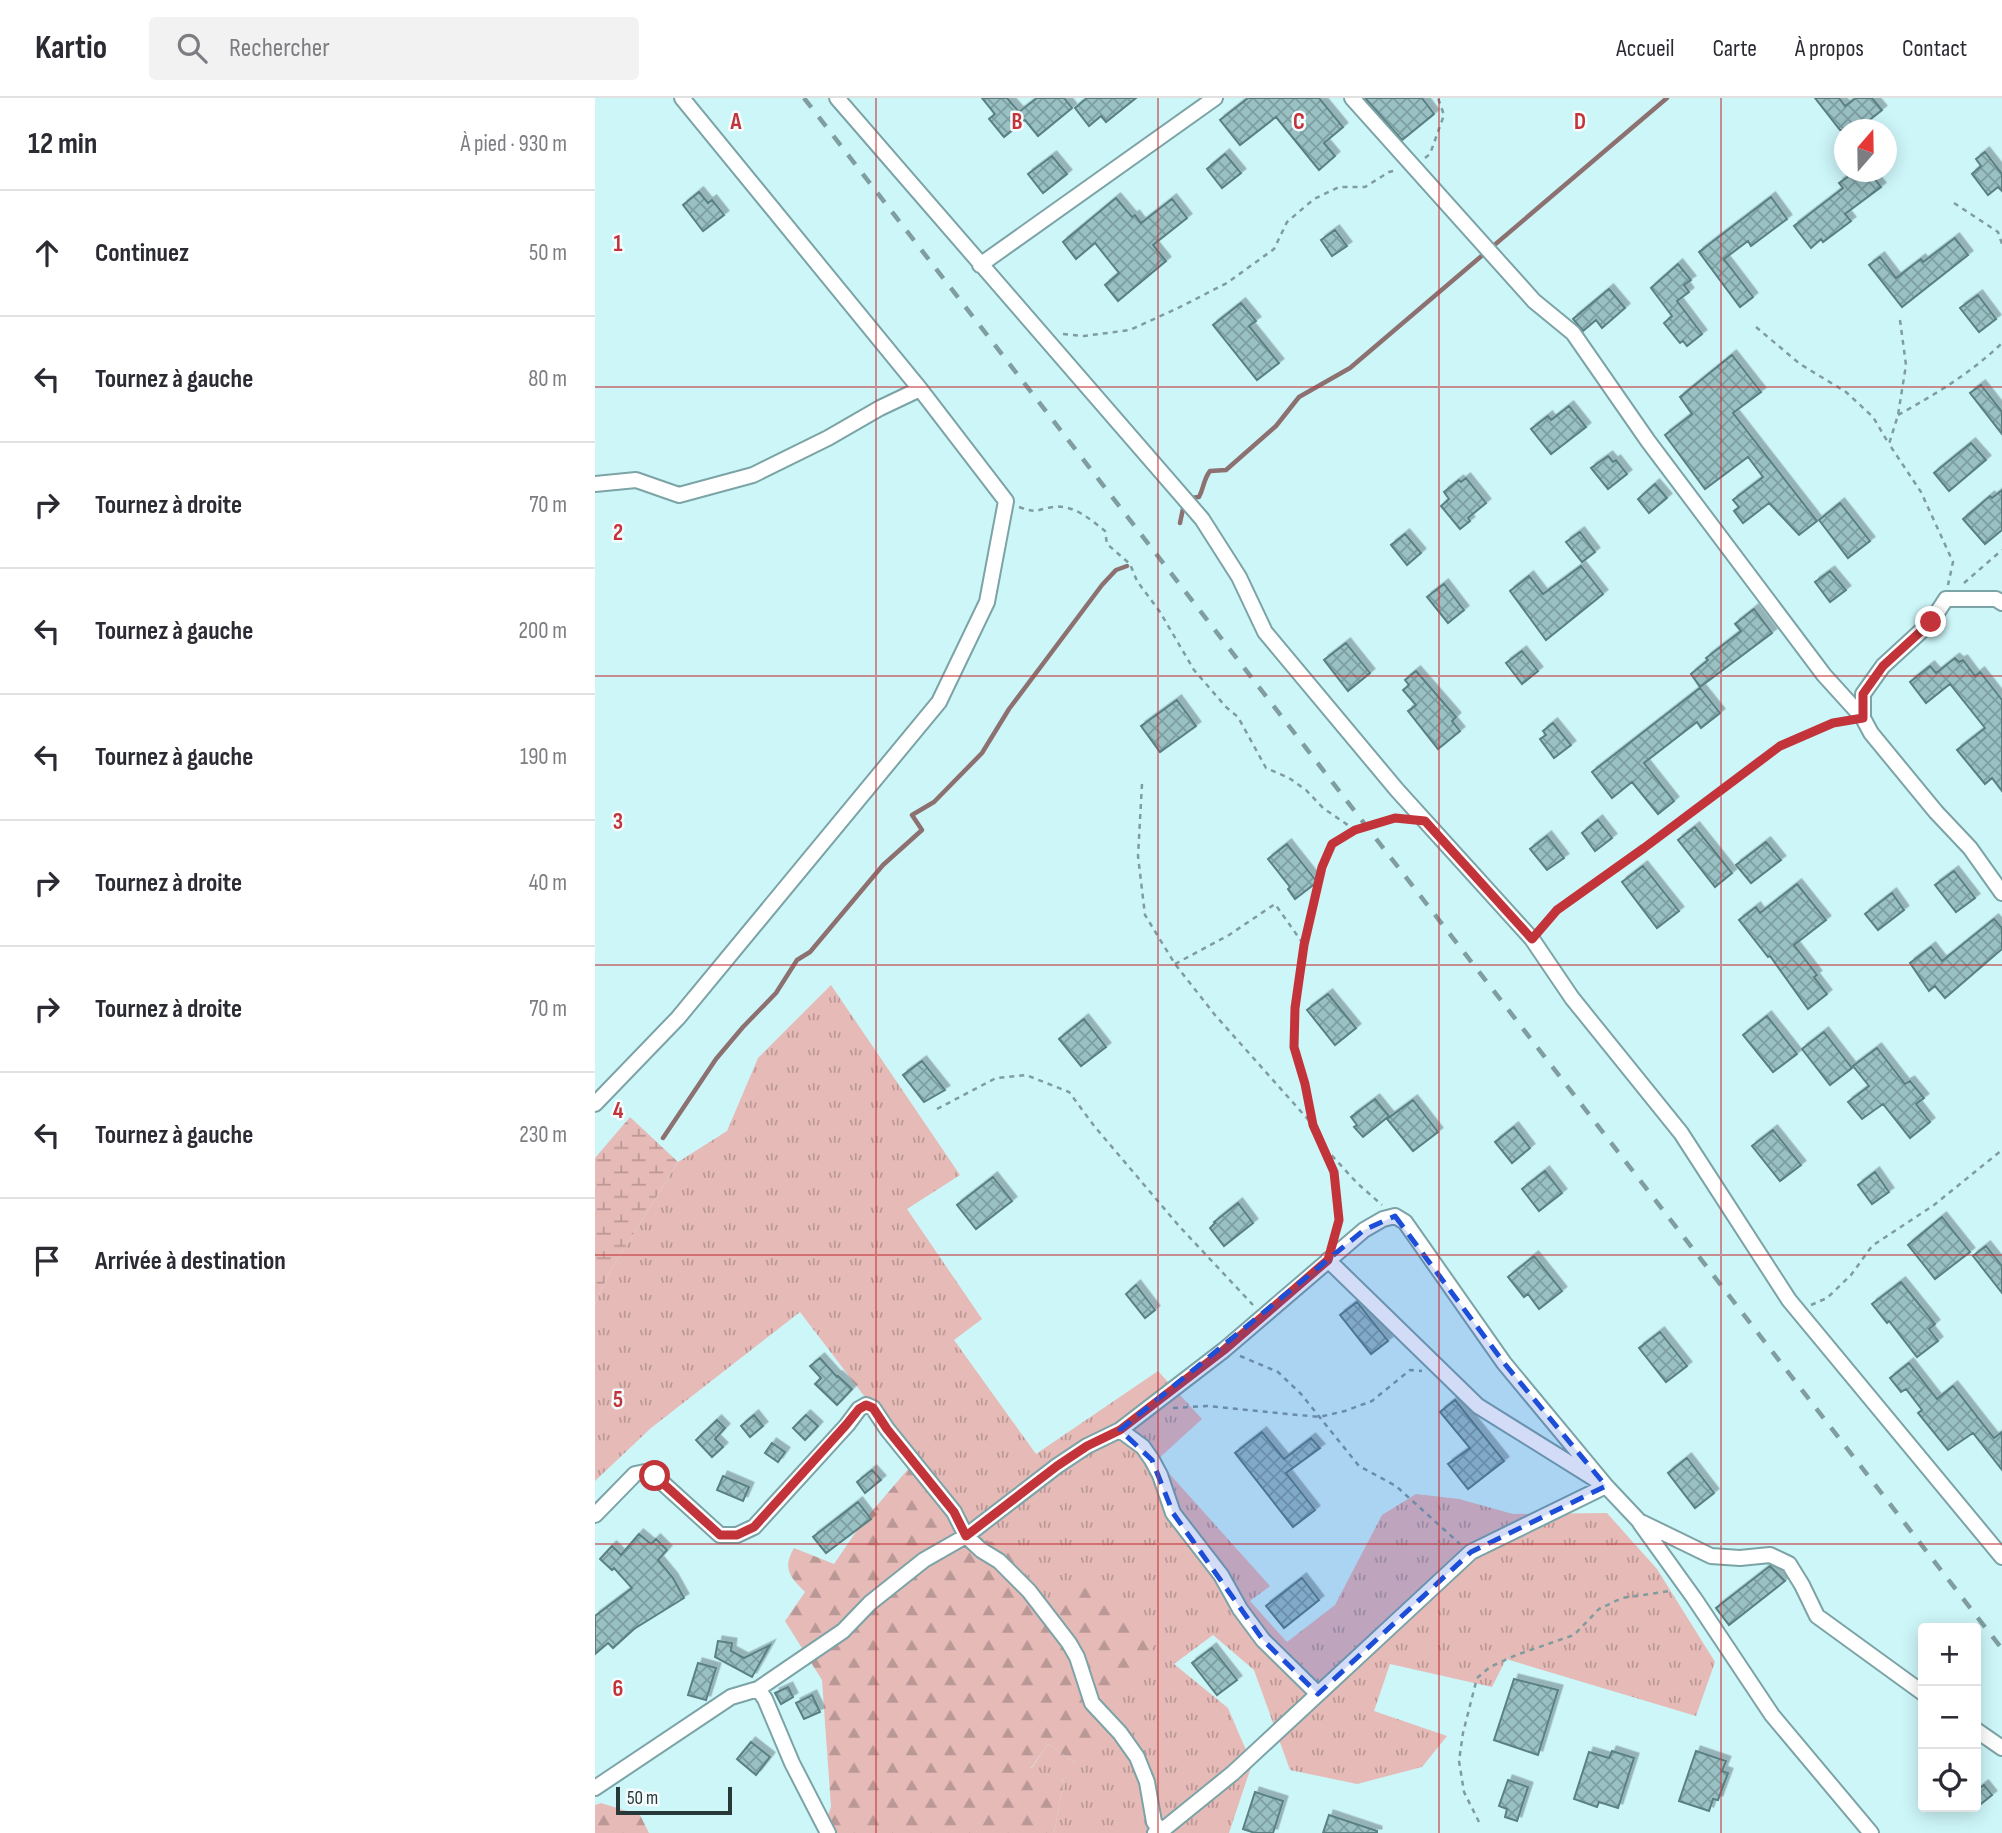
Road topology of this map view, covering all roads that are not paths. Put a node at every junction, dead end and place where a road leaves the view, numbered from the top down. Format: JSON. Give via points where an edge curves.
{"nodes":[{"id":1,"x":682,"y":98,"type":"edge"},
{"id":2,"x":837,"y":98,"type":"edge"},
{"id":3,"x":1216,"y":98,"type":"edge"},
{"id":4,"x":1352,"y":98,"type":"edge"},
{"id":5,"x":980,"y":265,"type":"junction"},
{"id":6,"x":920,"y":389,"type":"junction"},
{"id":7,"x":595,"y":484,"type":"edge"},
{"id":8,"x":2002,"y":603,"type":"edge"},
{"id":9,"x":1863,"y":718,"type":"junction"},
{"id":10,"x":2002,"y":893,"type":"edge"},
{"id":11,"x":595,"y":1104,"type":"edge"},
{"id":12,"x":1328,"y":1260,"type":"junction"},
{"id":13,"x":1120,"y":1430,"type":"junction"},
{"id":14,"x":1605,"y":1486,"type":"junction"},
{"id":15,"x":595,"y":1515,"type":"edge"},
{"id":16,"x":1639,"y":1521,"type":"junction"},
{"id":17,"x":966,"y":1536,"type":"junction"},
{"id":18,"x":2002,"y":1558,"type":"edge"},
{"id":19,"x":758,"y":1689,"type":"junction"},
{"id":20,"x":1918,"y":1689,"type":"edge"},
{"id":21,"x":1318,"y":1694,"type":"junction"},
{"id":22,"x":1981,"y":1733,"type":"edge"},
{"id":23,"x":2002,"y":1748,"type":"edge"},
{"id":24,"x":595,"y":1788,"type":"edge"},
{"id":25,"x":1158,"y":1832,"type":"edge"},
{"id":26,"x":828,"y":1833,"type":"edge"},
{"id":27,"x":1871,"y":1833,"type":"edge"}],
"edges":[{"from":1,"to":6,"type":"street"},
{"from":2,"to":5,"type":"street"},
{"from":3,"to":5,"type":"street"},
{"from":4,"to":9,"type":"street","via":[[1534,301],[1573,333],[1824,675]]},
{"from":5,"to":18,"type":"street","via":[[1202,519],[1239,576],[1265,632],[1532,939],[1572,998],[1681,1133],[1798,1310]]},
{"from":6,"to":7,"type":"street","via":[[753,475],[679,495],[636,480]]},
{"from":6,"to":11,"type":"street","via":[[1006,501],[987,602],[939,702],[678,1018]]},
{"from":8,"to":9,"type":"street","via":[[1996,599],[1946,599],[1931,622],[1883,666],[1863,694]]},
{"from":9,"to":10,"type":"street"},
{"from":12,"to":13,"type":"street","via":[[1224,1350]]},
{"from":12,"to":14,"type":"street","via":[[1478,1406]]},
{"from":12,"to":14,"type":"street","via":[[1383,1219],[1395,1216],[1405,1222],[1504,1363]]},
{"from":13,"to":17,"type":"street","via":[[1057,1466]]},
{"from":13,"to":21,"type":"street","via":[[1152,1460],[1173,1513],[1263,1640]]},
{"from":14,"to":16,"type":"street"},
{"from":14,"to":21,"type":"street","via":[[1471,1552]]},
{"from":15,"to":17,"type":"street","via":[[635,1475],[645,1472],[720,1535],[737,1535],[754,1527],[866,1405],[873,1408],[954,1512]]},
{"from":16,"to":20,"type":"street","via":[[1711,1556],[1770,1555],[1789,1564],[1817,1616]]},
{"from":16,"to":27,"type":"street","via":[[1772,1715]]},
{"from":17,"to":19,"type":"street","via":[[924,1560],[843,1631]]},
{"from":17,"to":25,"type":"street","via":[[1029,1591],[1069,1643],[1092,1703],[1136,1756]]},
{"from":19,"to":24,"type":"street","via":[[730,1697]]},
{"from":19,"to":26,"type":"street"},
{"from":21,"to":25,"type":"street","via":[[1233,1773]]},
{"from":22,"to":23,"type":"street"}]}
